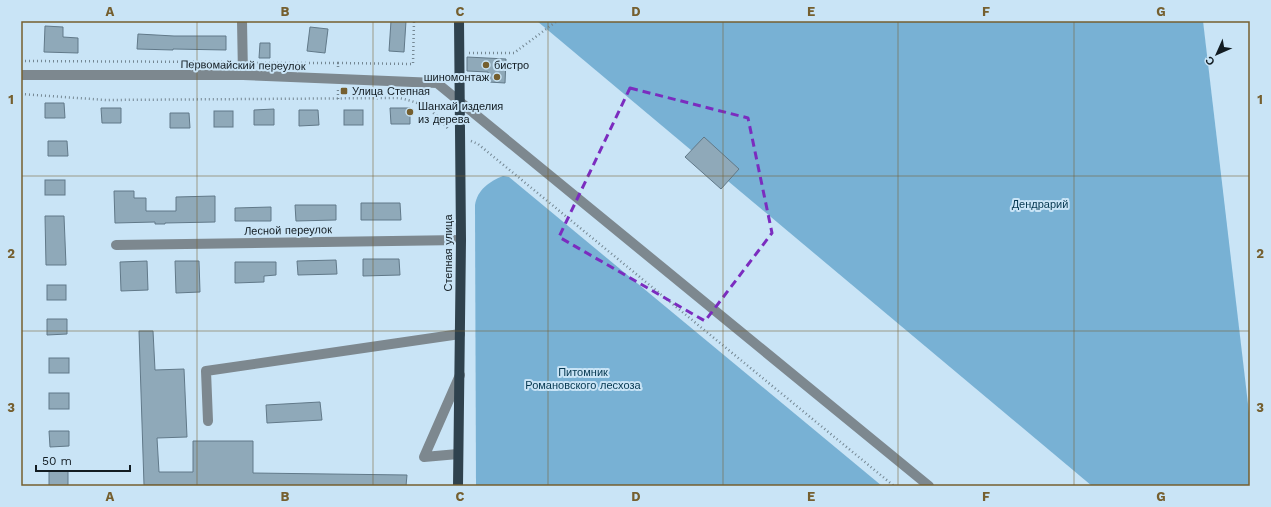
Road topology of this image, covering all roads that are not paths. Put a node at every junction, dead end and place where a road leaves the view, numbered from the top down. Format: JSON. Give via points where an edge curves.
{"nodes":[{"id":1,"x":242,"y":21,"type":"edge"},
{"id":2,"x":459,"y":21,"type":"edge"},
{"id":3,"x":243,"y":75,"type":"junction"},
{"id":4,"x":21,"y":76,"type":"edge"},
{"id":5,"x":459,"y":101,"type":"junction"},
{"id":6,"x":460,"y":240,"type":"junction"},
{"id":7,"x":116,"y":245,"type":"dead end"},
{"id":8,"x":460,"y":334,"type":"junction"},
{"id":9,"x":460,"y":374,"type":"junction"},
{"id":10,"x":208,"y":421,"type":"dead end"},
{"id":11,"x":458,"y":454,"type":"junction"},
{"id":12,"x":458,"y":486,"type":"edge"},
{"id":13,"x":929,"y":486,"type":"edge"}],
"edges":[{"from":1,"to":3,"type":"street"},
{"from":2,"to":5,"type":"main road","name":"Степная улица"},
{"from":3,"to":4,"type":"street","name":"Первомайский переулок"},
{"from":3,"to":5,"type":"street","name":"Первомайский переулок","via":[[436,83]]},
{"from":5,"to":6,"type":"main road","name":"Степная улица"},
{"from":5,"to":13,"type":"street","name":"Первомайский переулок"},
{"from":6,"to":7,"type":"street","name":"Лесной переулок"},
{"from":6,"to":8,"type":"main road","name":"Степная улица"},
{"from":8,"to":9,"type":"main road","name":"Степная улица"},
{"from":8,"to":10,"type":"street","via":[[206,371]]},
{"from":9,"to":11,"type":"main road","name":"Степная улица"},
{"from":9,"to":11,"type":"street","via":[[424,457]]},
{"from":11,"to":12,"type":"main road","name":"Степная улица"}]}
